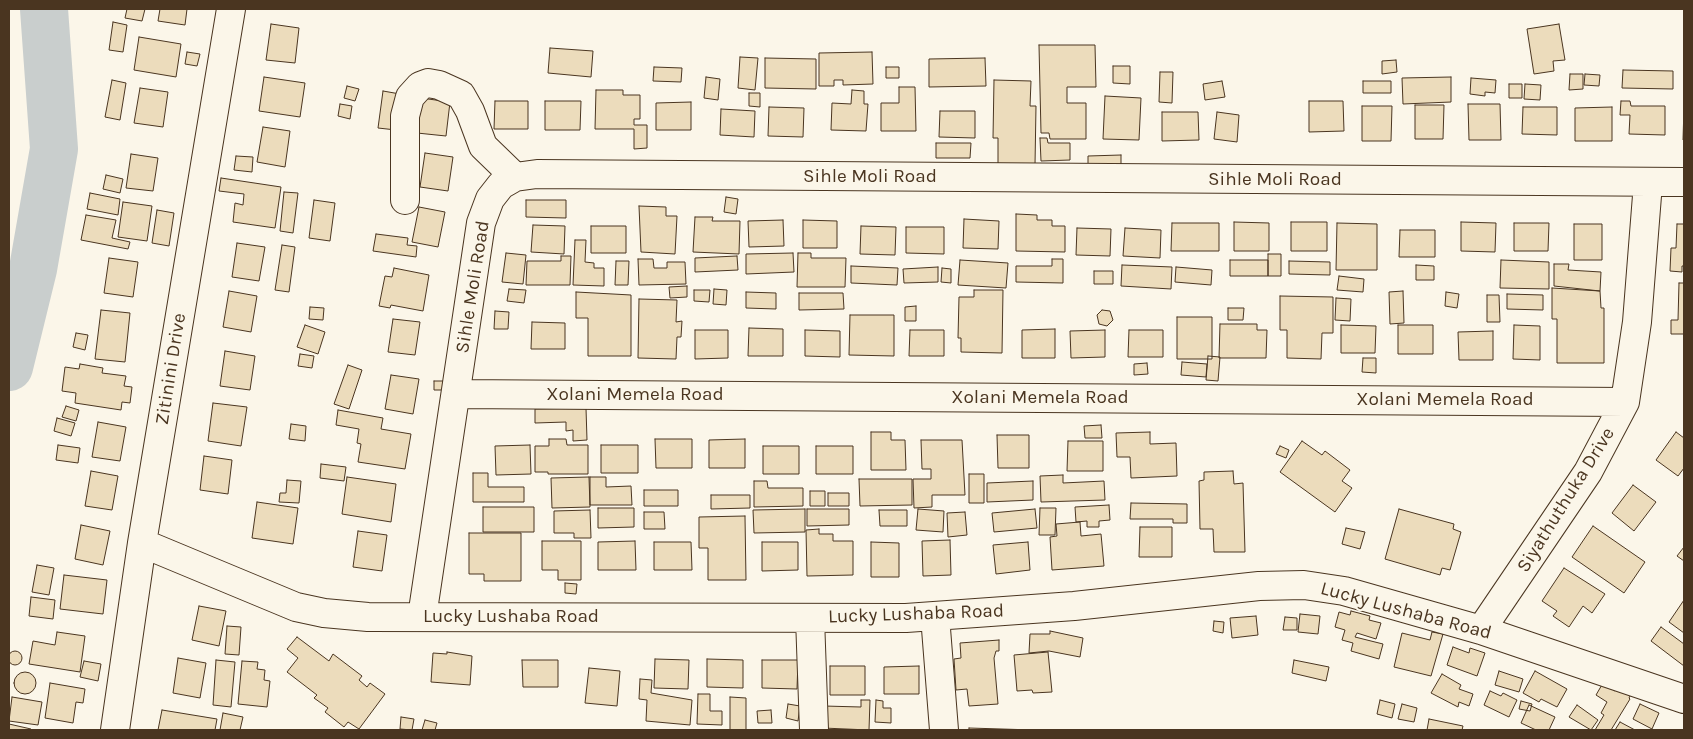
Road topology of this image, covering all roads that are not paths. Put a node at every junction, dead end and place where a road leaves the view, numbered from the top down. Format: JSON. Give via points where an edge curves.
{"nodes":[{"id":1,"x":231,"y":9,"type":"edge"},
{"id":2,"x":515,"y":177,"type":"junction"},
{"id":3,"x":1684,"y":182,"type":"edge"},
{"id":4,"x":1648,"y":183,"type":"junction"},
{"id":5,"x":405,"y":200,"type":"dead end"},
{"id":6,"x":456,"y":394,"type":"junction"},
{"id":7,"x":1624,"y":402,"type":"junction"},
{"id":8,"x":142,"y":543,"type":"junction"},
{"id":9,"x":935,"y":616,"type":"junction"},
{"id":10,"x":422,"y":617,"type":"junction"},
{"id":11,"x":810,"y":618,"type":"junction"},
{"id":12,"x":1481,"y":630,"type":"junction"},
{"id":13,"x":1684,"y":699,"type":"edge"},
{"id":14,"x":115,"y":730,"type":"edge"},
{"id":15,"x":814,"y":730,"type":"edge"},
{"id":16,"x":944,"y":730,"type":"edge"}],
"edges":[{"from":1,"to":8,"type":"street","name":"Zitinini Drive"},
{"from":2,"to":4,"type":"street","name":"Sihle Moli Road","via":[[537,174]]},
{"from":2,"to":5,"type":"street","via":[[483,146],[461,95],[439,84],[428,83],[420,86],[410,97],[405,116]]},
{"from":2,"to":6,"type":"street","name":"Sihle Moli Road","via":[[502,184],[490,199],[481,223]]},
{"from":3,"to":4,"type":"street","name":"Sihle Moli Road"},
{"from":4,"to":7,"type":"street","name":"Siyathuthuka Drive","via":[[1637,322]]},
{"from":6,"to":7,"type":"street","name":"Xolani Memela Road"},
{"from":6,"to":10,"type":"street","name":"Sihle Moli Road"},
{"from":7,"to":12,"type":"street","name":"Siyathuthuka Drive","via":[[1588,472]]},
{"from":8,"to":10,"type":"street","name":"Lucky Lushaba Road","via":[[296,607],[368,617]]},
{"from":8,"to":14,"type":"street","name":"Zitinini Drive"},
{"from":9,"to":11,"type":"street","name":"Lucky Lushaba Road"},
{"from":9,"to":12,"type":"street","name":"Lucky Lushaba Road","via":[[1074,606],[1258,586],[1304,585],[1344,590]]},
{"from":9,"to":16,"type":"street"},
{"from":10,"to":11,"type":"street","name":"Lucky Lushaba Road"},
{"from":11,"to":15,"type":"street"},
{"from":12,"to":13,"type":"street","name":"Lucky Lushaba Road"}]}
